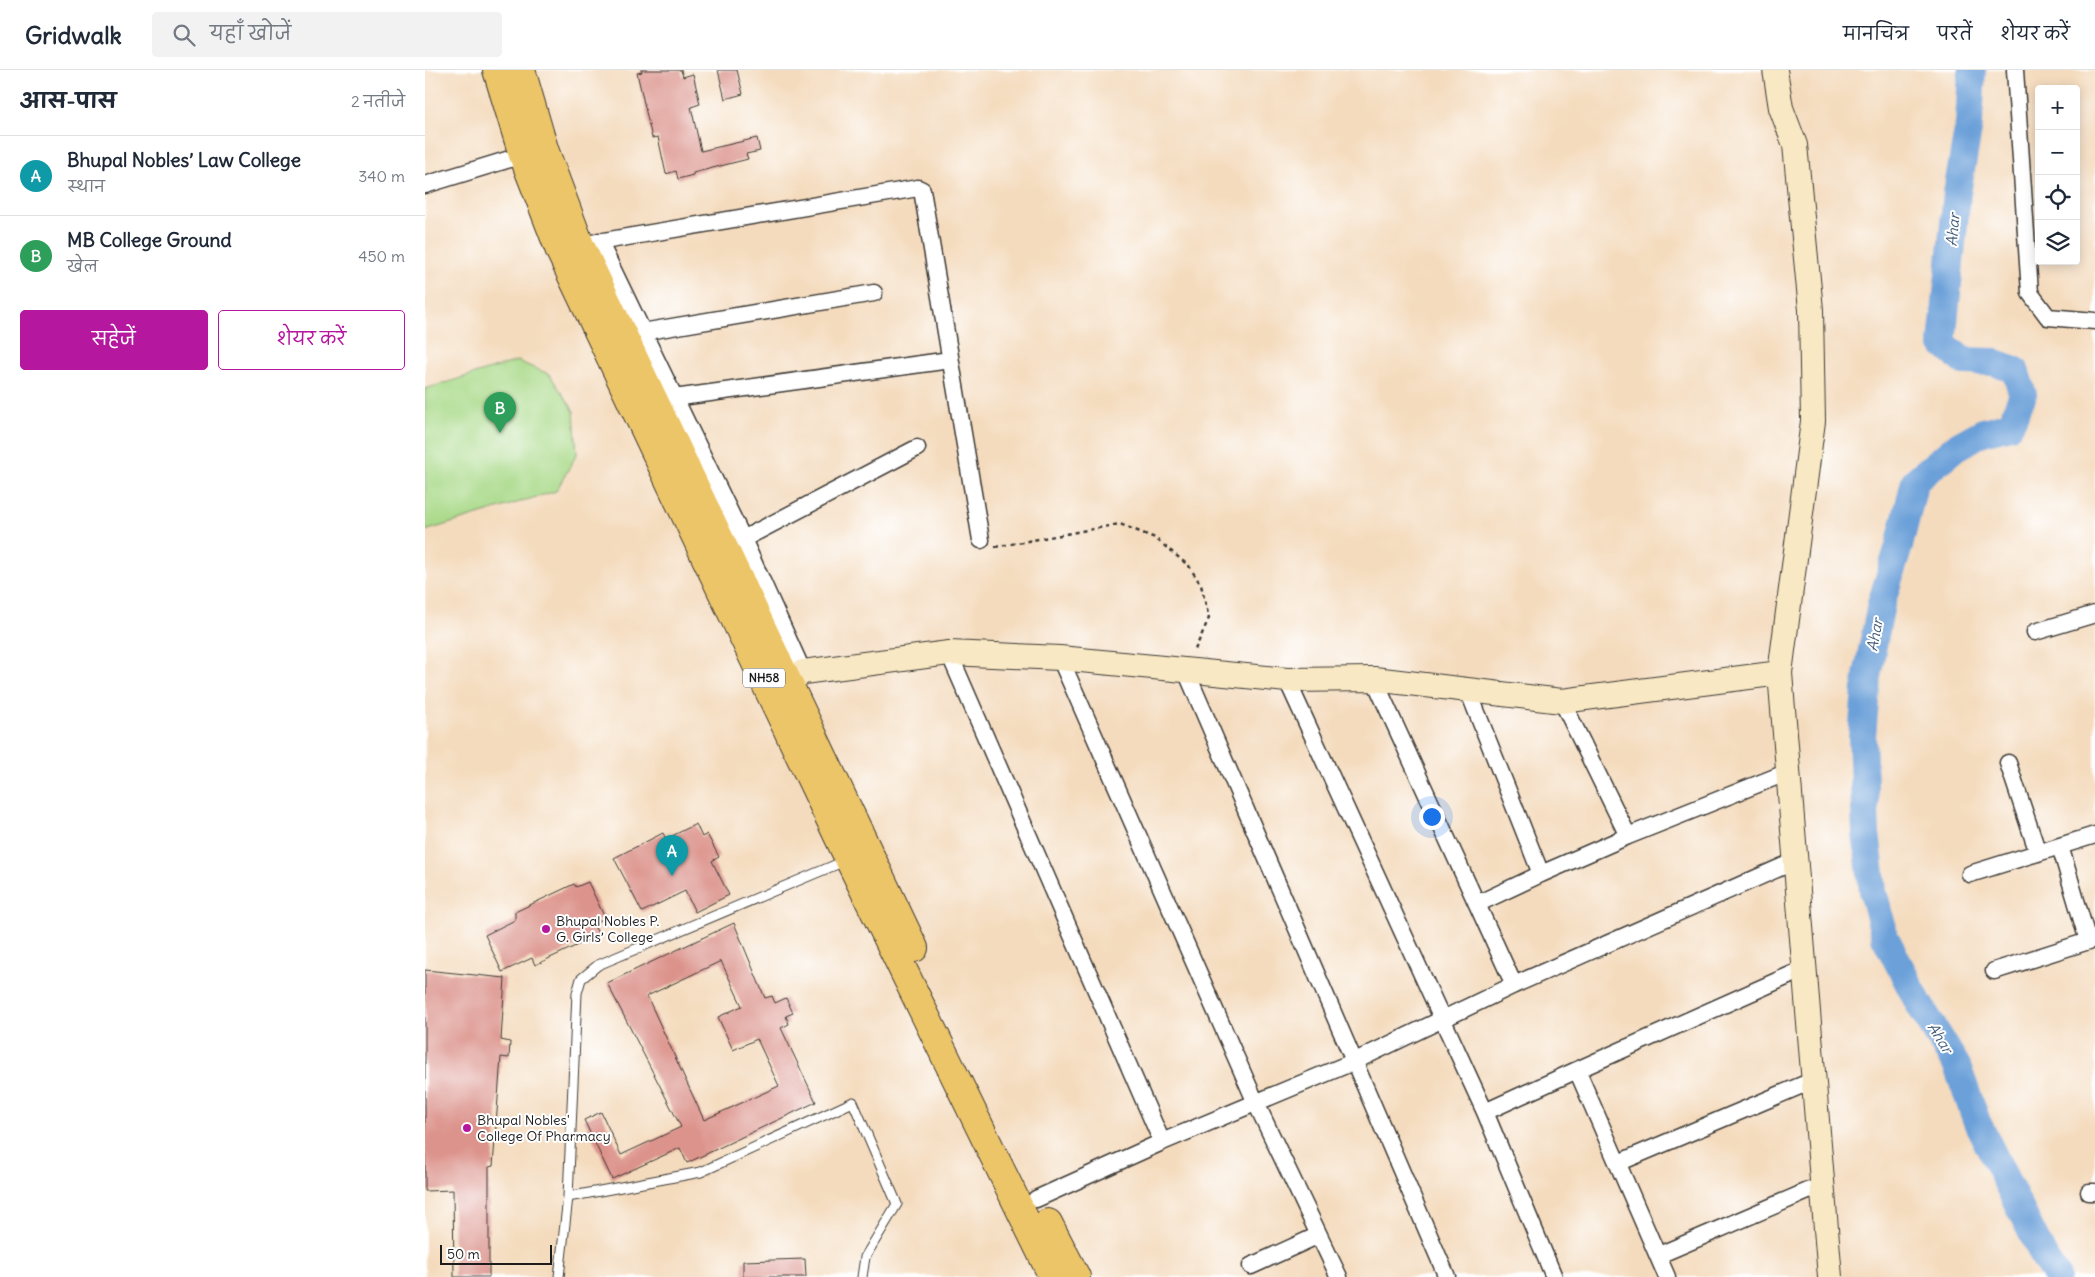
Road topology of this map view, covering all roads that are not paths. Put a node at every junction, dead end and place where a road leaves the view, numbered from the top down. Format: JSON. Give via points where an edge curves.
{"nodes":[{"id":1,"x":497,"y":70,"type":"edge"},
{"id":2,"x":521,"y":70,"type":"edge"},
{"id":3,"x":1775,"y":70,"type":"edge"},
{"id":4,"x":2015,"y":70,"type":"edge"},
{"id":5,"x":523,"y":155,"type":"junction"},
{"id":6,"x":425,"y":185,"type":"edge"},
{"id":7,"x":589,"y":243,"type":"junction"},
{"id":8,"x":874,"y":293,"type":"dead end"},
{"id":9,"x":2095,"y":321,"type":"edge"},
{"id":10,"x":642,"y":332,"type":"junction"},
{"id":11,"x":951,"y":360,"type":"junction"},
{"id":12,"x":674,"y":398,"type":"junction"},
{"id":13,"x":917,"y":448,"type":"dead end"},
{"id":14,"x":743,"y":539,"type":"junction"},
{"id":15,"x":981,"y":540,"type":"road end"},
{"id":16,"x":2095,"y":614,"type":"edge"},
{"id":17,"x":2035,"y":632,"type":"dead end"},
{"id":18,"x":949,"y":653,"type":"junction"},
{"id":19,"x":1060,"y":658,"type":"junction"},
{"id":20,"x":1186,"y":671,"type":"junction"},
{"id":21,"x":1780,"y":673,"type":"junction"},
{"id":22,"x":796,"y":677,"type":"junction"},
{"id":23,"x":1374,"y":679,"type":"junction"},
{"id":24,"x":1287,"y":680,"type":"junction"},
{"id":25,"x":1468,"y":690,"type":"junction"},
{"id":26,"x":1563,"y":701,"type":"junction"},
{"id":27,"x":2007,"y":763,"type":"dead end"},
{"id":28,"x":1788,"y":772,"type":"junction"},
{"id":29,"x":2095,"y":835,"type":"edge"},
{"id":30,"x":1628,"y":836,"type":"junction"},
{"id":31,"x":2060,"y":846,"type":"junction"},
{"id":32,"x":2038,"y":853,"type":"junction"},
{"id":33,"x":858,"y":855,"type":"junction"},
{"id":34,"x":1795,"y":861,"type":"junction"},
{"id":35,"x":1541,"y":874,"type":"junction"},
{"id":36,"x":1970,"y":874,"type":"dead end"},
{"id":37,"x":1477,"y":904,"type":"junction"},
{"id":38,"x":2092,"y":940,"type":"edge"},
{"id":39,"x":1804,"y":969,"type":"junction"},
{"id":40,"x":1994,"y":971,"type":"dead end"},
{"id":41,"x":1514,"y":985,"type":"junction"},
{"id":42,"x":1443,"y":1020,"type":"junction"},
{"id":43,"x":1353,"y":1062,"type":"junction"},
{"id":44,"x":1577,"y":1070,"type":"junction"},
{"id":45,"x":1813,"y":1080,"type":"junction"},
{"id":46,"x":1256,"y":1103,"type":"junction"},
{"id":47,"x":1485,"y":1112,"type":"junction"},
{"id":48,"x":1162,"y":1142,"type":"junction"},
{"id":49,"x":1618,"y":1163,"type":"junction"},
{"id":50,"x":1823,"y":1186,"type":"junction"},
{"id":51,"x":568,"y":1197,"type":"junction"},
{"id":52,"x":1028,"y":1202,"type":"junction"},
{"id":53,"x":1319,"y":1235,"type":"junction"},
{"id":54,"x":1659,"y":1255,"type":"junction"},
{"id":55,"x":1251,"y":1266,"type":"dead end"},
{"id":56,"x":559,"y":1277,"type":"edge"},
{"id":57,"x":862,"y":1277,"type":"edge"},
{"id":58,"x":1053,"y":1277,"type":"edge"},
{"id":59,"x":1076,"y":1277,"type":"edge"},
{"id":60,"x":1339,"y":1277,"type":"edge"},
{"id":61,"x":1447,"y":1277,"type":"edge"},
{"id":62,"x":1554,"y":1277,"type":"edge"},
{"id":63,"x":1667,"y":1277,"type":"edge"},
{"id":64,"x":1830,"y":1277,"type":"edge"}],
"edges":[{"from":1,"to":5,"type":"highway","number":"NH58"},
{"from":2,"to":7,"type":"highway","number":"NH58","via":[[544,149]]},
{"from":3,"to":21,"type":"street","via":[[1781,108],[1795,145],[1811,310],[1813,421]]},
{"from":4,"to":9,"type":"street","via":[[2030,293],[2048,317]]},
{"from":5,"to":6,"type":"street"},
{"from":5,"to":33,"type":"highway","number":"NH58","via":[[561,251]]},
{"from":7,"to":10,"type":"street"},
{"from":7,"to":11,"type":"street","via":[[919,188],[922,190]]},
{"from":7,"to":22,"type":"highway","number":"NH58"},
{"from":8,"to":10,"type":"street"},
{"from":10,"to":12,"type":"street"},
{"from":11,"to":12,"type":"street"},
{"from":11,"to":15,"type":"street"},
{"from":12,"to":14,"type":"street"},
{"from":13,"to":14,"type":"street"},
{"from":14,"to":22,"type":"street"},
{"from":16,"to":17,"type":"street"},
{"from":18,"to":19,"type":"street"},
{"from":18,"to":22,"type":"street"},
{"from":18,"to":48,"type":"street"},
{"from":19,"to":20,"type":"street"},
{"from":19,"to":46,"type":"street"},
{"from":20,"to":24,"type":"street"},
{"from":20,"to":43,"type":"street"},
{"from":21,"to":26,"type":"street"},
{"from":21,"to":28,"type":"street"},
{"from":22,"to":33,"type":"highway","number":"NH58"},
{"from":23,"to":24,"type":"street"},
{"from":23,"to":25,"type":"street"},
{"from":23,"to":37,"type":"street"},
{"from":24,"to":42,"type":"street"},
{"from":25,"to":26,"type":"street"},
{"from":25,"to":35,"type":"street"},
{"from":26,"to":30,"type":"street"},
{"from":27,"to":32,"type":"street"},
{"from":28,"to":30,"type":"street"},
{"from":28,"to":34,"type":"street"},
{"from":29,"to":31,"type":"street"},
{"from":30,"to":35,"type":"street"},
{"from":31,"to":32,"type":"street"},
{"from":31,"to":38,"type":"street"},
{"from":32,"to":36,"type":"street"},
{"from":33,"to":51,"type":"lane","via":[[598,965],[581,979],[577,993]]},
{"from":33,"to":52,"type":"highway","number":"NH58"},
{"from":34,"to":39,"type":"street"},
{"from":34,"to":41,"type":"street"},
{"from":35,"to":37,"type":"street"},
{"from":37,"to":41,"type":"street"},
{"from":38,"to":40,"type":"street"},
{"from":39,"to":44,"type":"street"},
{"from":39,"to":45,"type":"street"},
{"from":41,"to":42,"type":"street"},
{"from":42,"to":43,"type":"street"},
{"from":42,"to":47,"type":"street"},
{"from":43,"to":46,"type":"street"},
{"from":43,"to":61,"type":"street"},
{"from":44,"to":47,"type":"street"},
{"from":44,"to":49,"type":"street"},
{"from":45,"to":49,"type":"street"},
{"from":45,"to":50,"type":"street"},
{"from":46,"to":48,"type":"street"},
{"from":46,"to":53,"type":"street"},
{"from":47,"to":62,"type":"street"},
{"from":48,"to":52,"type":"street"},
{"from":49,"to":54,"type":"street"},
{"from":50,"to":54,"type":"street"},
{"from":50,"to":64,"type":"street"},
{"from":51,"to":56,"type":"lane"},
{"from":51,"to":57,"type":"lane","via":[[701,1172],[853,1102],[897,1204],[865,1257]]},
{"from":52,"to":58,"type":"highway","number":"NH58"},
{"from":52,"to":59,"type":"highway","number":"NH58"},
{"from":53,"to":55,"type":"street"},
{"from":53,"to":60,"type":"street"},
{"from":54,"to":63,"type":"street"}]}
